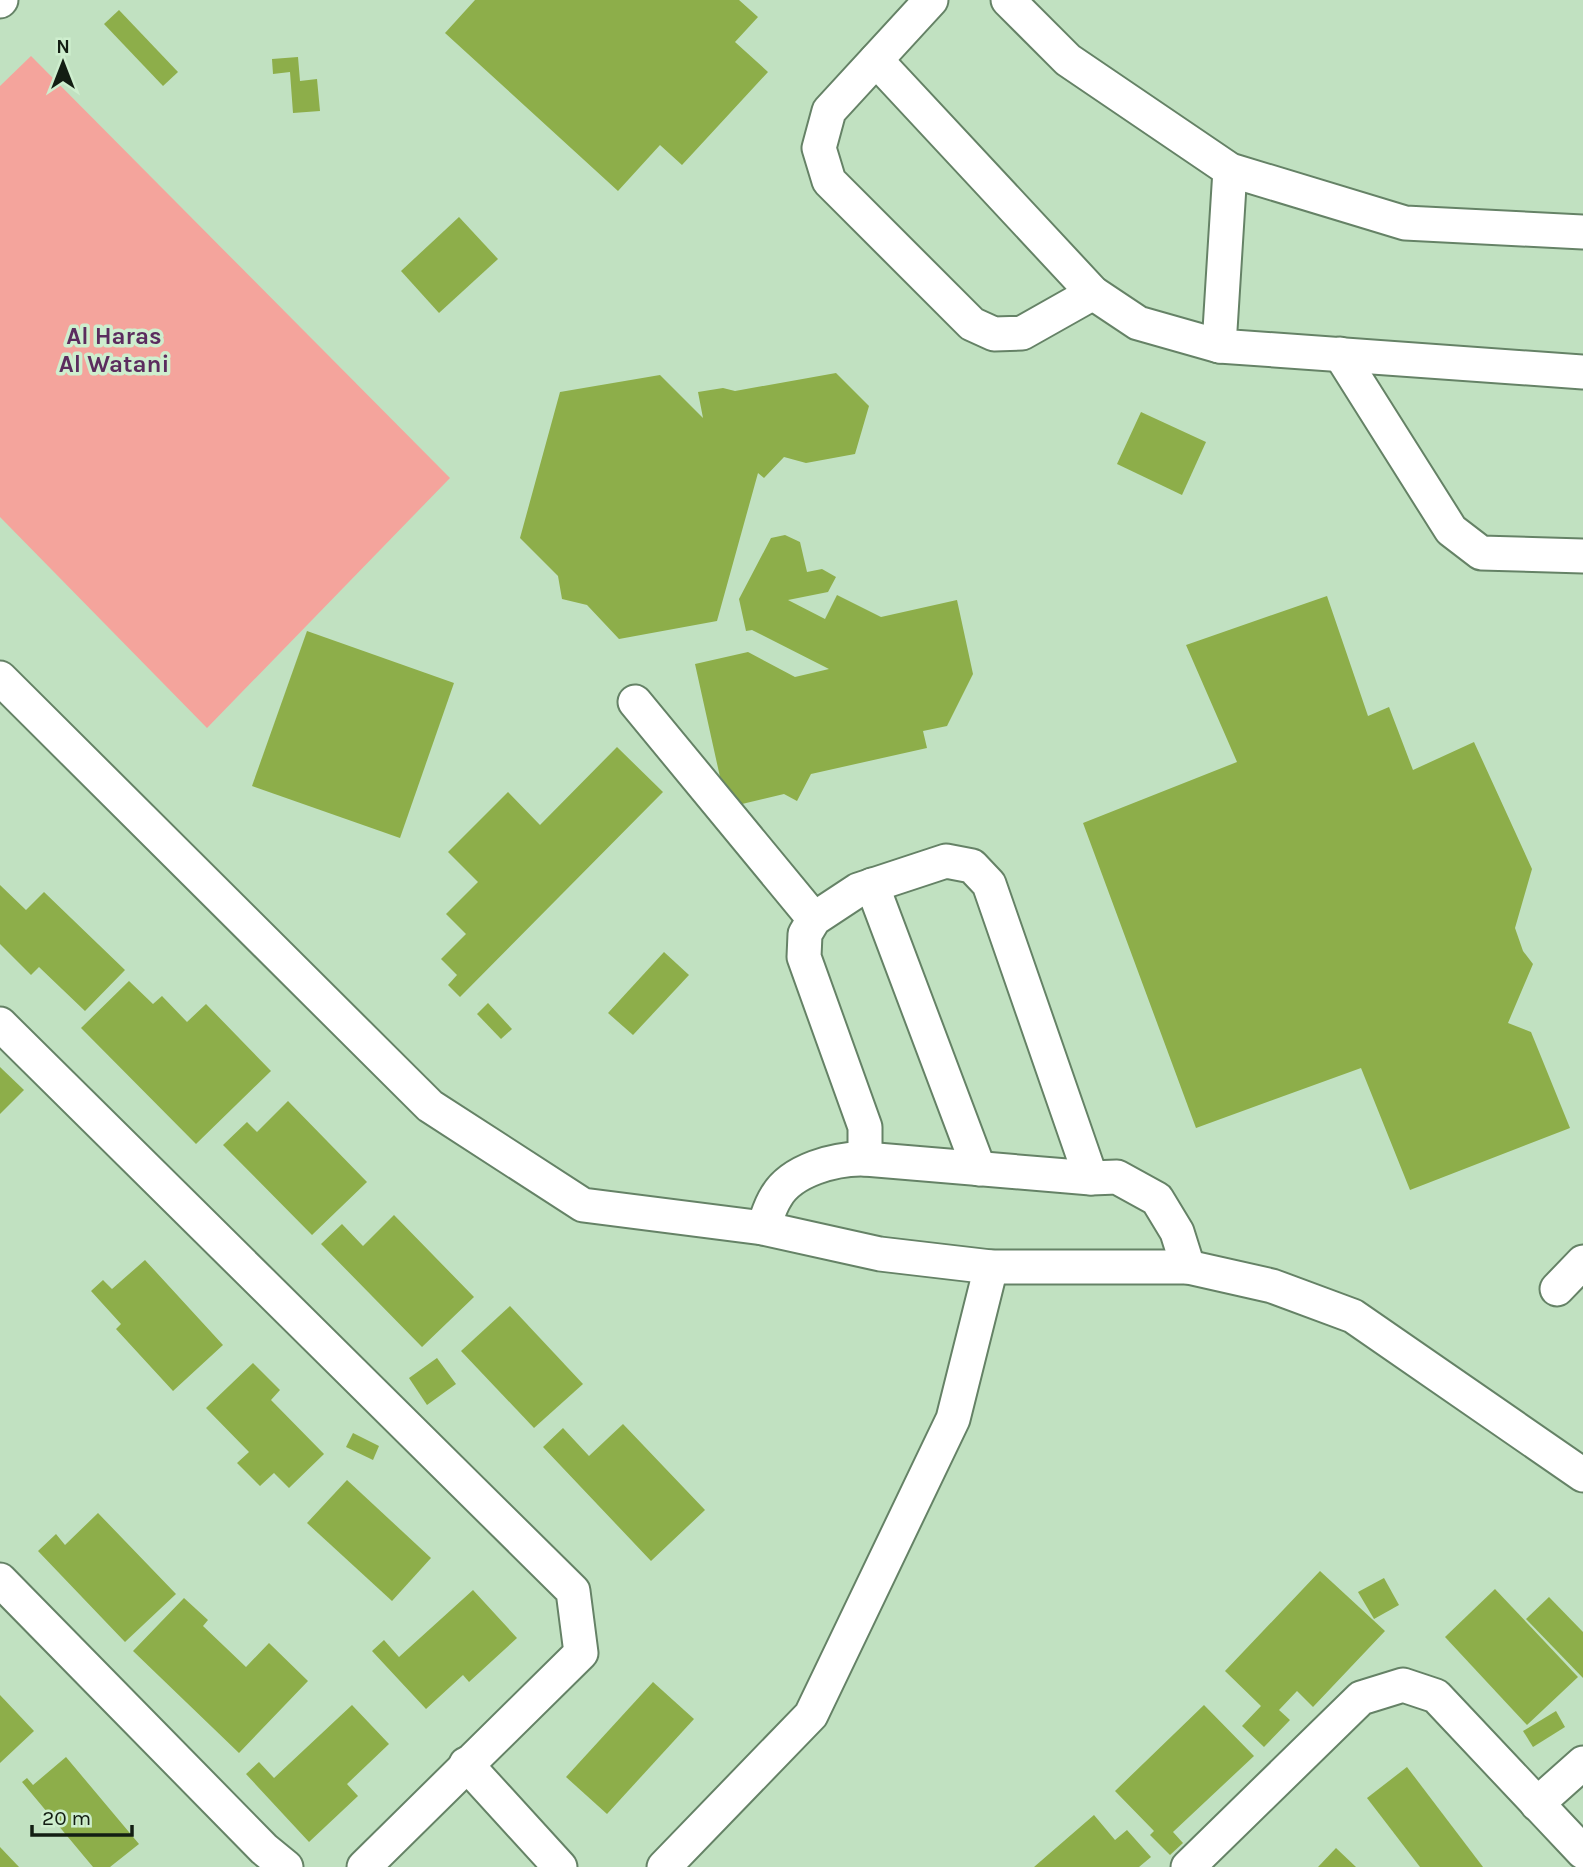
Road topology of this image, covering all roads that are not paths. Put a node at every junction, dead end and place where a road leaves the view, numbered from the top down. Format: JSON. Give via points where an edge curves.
{"nodes":[{"id":1,"x":931,"y":0,"type":"edge"},
{"id":2,"x":1008,"y":0,"type":"edge"},
{"id":3,"x":876,"y":60,"type":"junction"},
{"id":4,"x":1230,"y":170,"type":"junction"},
{"id":5,"x":1583,"y":232,"type":"edge"},
{"id":6,"x":1093,"y":293,"type":"junction"},
{"id":7,"x":1219,"y":346,"type":"junction"},
{"id":8,"x":1340,"y":354,"type":"junction"},
{"id":9,"x":1583,"y":372,"type":"edge"},
{"id":10,"x":1583,"y":556,"type":"edge"},
{"id":11,"x":0,"y":678,"type":"edge"},
{"id":12,"x":635,"y":702,"type":"dead end"},
{"id":13,"x":872,"y":886,"type":"junction"},
{"id":14,"x":814,"y":919,"type":"junction"},
{"id":15,"x":0,"y":1024,"type":"edge"},
{"id":16,"x":865,"y":1159,"type":"junction"},
{"id":17,"x":979,"y":1169,"type":"junction"},
{"id":18,"x":1091,"y":1178,"type":"junction"},
{"id":19,"x":763,"y":1227,"type":"junction"},
{"id":20,"x":1583,"y":1262,"type":"edge"},
{"id":21,"x":991,"y":1267,"type":"junction"},
{"id":22,"x":1188,"y":1267,"type":"junction"},
{"id":23,"x":1557,"y":1290,"type":"dead end"},
{"id":24,"x":1583,"y":1475,"type":"edge"},
{"id":25,"x":0,"y":1580,"type":"edge"},
{"id":26,"x":1583,"y":1763,"type":"edge"},
{"id":27,"x":466,"y":1764,"type":"junction"},
{"id":28,"x":1537,"y":1804,"type":"junction"},
{"id":29,"x":1583,"y":1852,"type":"edge"},
{"id":30,"x":286,"y":1867,"type":"edge"},
{"id":31,"x":364,"y":1867,"type":"edge"},
{"id":32,"x":560,"y":1867,"type":"edge"},
{"id":33,"x":664,"y":1867,"type":"edge"},
{"id":34,"x":1188,"y":1867,"type":"edge"}],
"edges":[{"from":1,"to":3,"type":"street"},
{"from":2,"to":4,"type":"street","via":[[1068,60]]},
{"from":3,"to":6,"type":"street"},
{"from":3,"to":6,"type":"street","via":[[829,111],[819,148],[829,181],[972,324],[994,334],[1022,332]]},
{"from":4,"to":5,"type":"street","via":[[1405,223]]},
{"from":4,"to":7,"type":"street"},
{"from":6,"to":7,"type":"street","via":[[1138,323]]},
{"from":7,"to":8,"type":"street"},
{"from":8,"to":9,"type":"street"},
{"from":8,"to":10,"type":"street","via":[[1451,530],[1480,553]]},
{"from":11,"to":19,"type":"street","via":[[430,1106],[583,1205]]},
{"from":12,"to":14,"type":"street"},
{"from":13,"to":14,"type":"street"},
{"from":13,"to":17,"type":"street"},
{"from":13,"to":18,"type":"street","via":[[946,860],[972,866],[989,884]]},
{"from":14,"to":16,"type":"street","via":[[806,934],[804,957],[865,1127]]},
{"from":15,"to":27,"type":"street","via":[[573,1591],[581,1653]]},
{"from":16,"to":17,"type":"street"},
{"from":16,"to":19,"type":"street","via":[[817,1168],[790,1180],[776,1196]]},
{"from":17,"to":18,"type":"street"},
{"from":18,"to":22,"type":"street","via":[[1117,1177],[1157,1199],[1177,1232]]},
{"from":19,"to":21,"type":"street","via":[[880,1254]]},
{"from":20,"to":23,"type":"street"},
{"from":21,"to":22,"type":"street"},
{"from":21,"to":33,"type":"street","via":[[953,1419],[811,1714]]},
{"from":22,"to":24,"type":"street","via":[[1272,1286],[1353,1316]]},
{"from":25,"to":30,"type":"street"},
{"from":26,"to":28,"type":"street"},
{"from":27,"to":31,"type":"street"},
{"from":27,"to":32,"type":"street"},
{"from":28,"to":29,"type":"street"},
{"from":28,"to":34,"type":"street","via":[[1436,1696],[1403,1685],[1361,1698]]}]}
